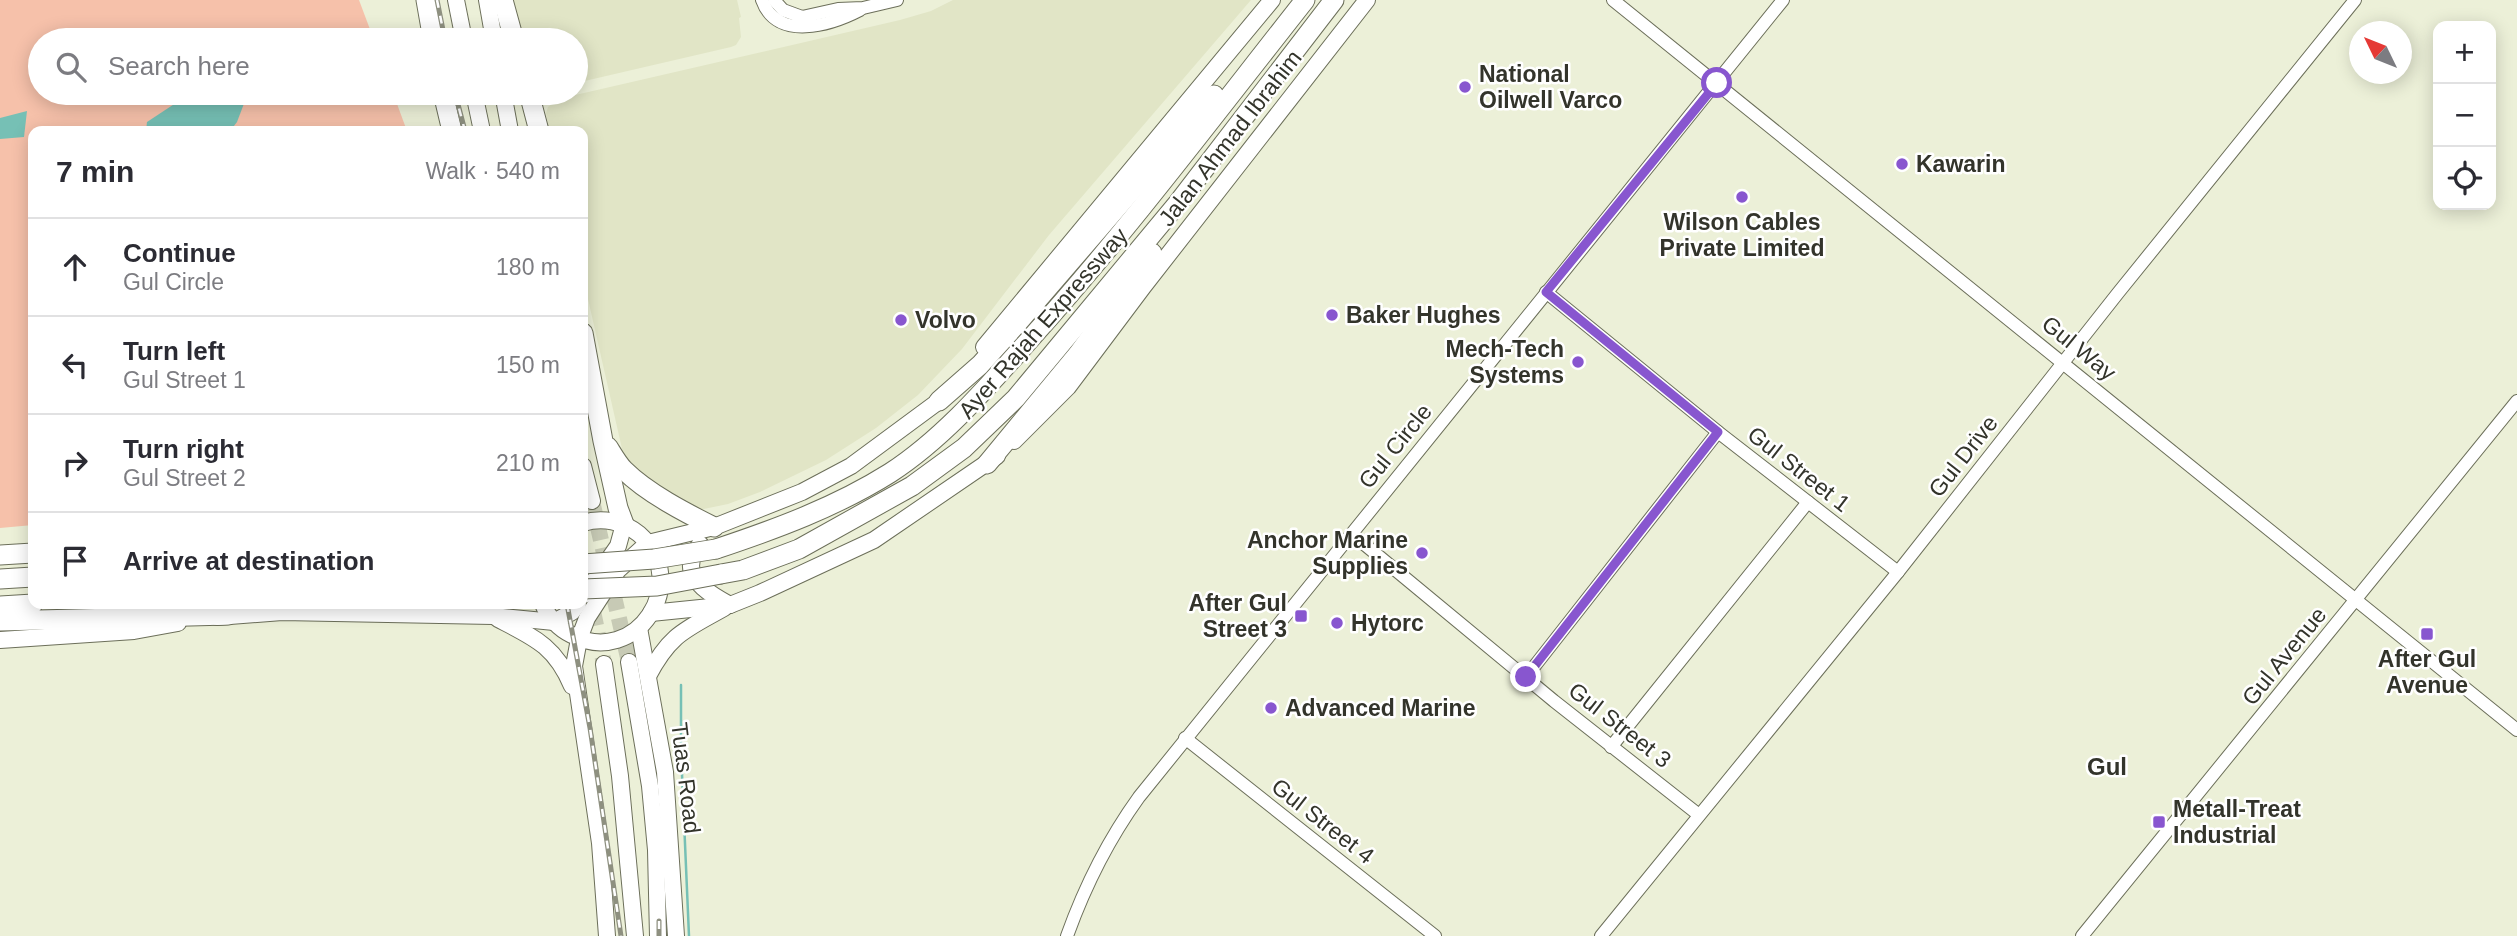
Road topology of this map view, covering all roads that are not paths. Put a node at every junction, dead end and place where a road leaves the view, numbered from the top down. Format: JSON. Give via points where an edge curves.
{"nodes":[{"id":1,"x":426,"y":0,"type":"edge"},
{"id":2,"x":456,"y":0,"type":"edge"},
{"id":3,"x":487,"y":0,"type":"edge"},
{"id":4,"x":503,"y":0,"type":"edge"},
{"id":5,"x":762,"y":0,"type":"edge"},
{"id":6,"x":774,"y":0,"type":"edge"},
{"id":7,"x":897,"y":0,"type":"edge"},
{"id":8,"x":1272,"y":0,"type":"edge"},
{"id":9,"x":1303,"y":0,"type":"edge"},
{"id":10,"x":1334,"y":0,"type":"edge"},
{"id":11,"x":1367,"y":0,"type":"edge"},
{"id":12,"x":1613,"y":0,"type":"edge"},
{"id":13,"x":1783,"y":0,"type":"edge"},
{"id":14,"x":2355,"y":0,"type":"edge"},
{"id":15,"x":863,"y":8,"type":"junction"},
{"id":16,"x":431,"y":28,"type":"edge"},
{"id":17,"x":462,"y":28,"type":"edge"},
{"id":18,"x":492,"y":28,"type":"edge"},
{"id":19,"x":511,"y":28,"type":"edge"},
{"id":20,"x":1717,"y":83,"type":"junction"},
{"id":21,"x":446,"y":105,"type":"edge"},
{"id":22,"x":477,"y":105,"type":"edge"},
{"id":23,"x":505,"y":105,"type":"edge"},
{"id":24,"x":532,"y":105,"type":"edge"},
{"id":25,"x":451,"y":126,"type":"edge"},
{"id":26,"x":481,"y":126,"type":"edge"},
{"id":27,"x":509,"y":126,"type":"edge"},
{"id":28,"x":538,"y":126,"type":"edge"},
{"id":29,"x":1178,"y":203,"type":"junction"},
{"id":30,"x":1546,"y":292,"type":"junction"},
{"id":31,"x":588,"y":360,"type":"edge"},
{"id":32,"x":2063,"y":363,"type":"junction"},
{"id":33,"x":939,"y":401,"type":"junction"},
{"id":34,"x":2517,"y":401,"type":"edge"},
{"id":35,"x":1718,"y":432,"type":"junction"},
{"id":36,"x":603,"y":441,"type":"junction"},
{"id":37,"x":987,"y":464,"type":"junction"},
{"id":38,"x":588,"y":485,"type":"edge"},
{"id":39,"x":592,"y":501,"type":"tunnel mouth"},
{"id":40,"x":1808,"y":502,"type":"junction"},
{"id":41,"x":588,"y":522,"type":"edge"},
{"id":42,"x":624,"y":524,"type":"junction"},
{"id":43,"x":714,"y":527,"type":"junction"},
{"id":44,"x":1352,"y":534,"type":"junction"},
{"id":45,"x":648,"y":543,"type":"junction"},
{"id":46,"x":28,"y":553,"type":"edge"},
{"id":47,"x":0,"y":555,"type":"edge"},
{"id":48,"x":588,"y":564,"type":"edge"},
{"id":49,"x":1898,"y":572,"type":"junction"},
{"id":50,"x":28,"y":577,"type":"edge"},
{"id":51,"x":0,"y":579,"type":"edge"},
{"id":52,"x":588,"y":589,"type":"edge"},
{"id":53,"x":588,"y":590,"type":"edge"},
{"id":54,"x":2357,"y":599,"type":"junction"},
{"id":55,"x":28,"y":604,"type":"edge"},
{"id":56,"x":730,"y":605,"type":"junction"},
{"id":57,"x":0,"y":606,"type":"edge"},
{"id":58,"x":546,"y":609,"type":"edge"},
{"id":59,"x":574,"y":609,"type":"edge"},
{"id":60,"x":651,"y":613,"type":"junction"},
{"id":61,"x":228,"y":615,"type":"junction"},
{"id":62,"x":493,"y":616,"type":"junction"},
{"id":63,"x":0,"y":621,"type":"edge"},
{"id":64,"x":554,"y":622,"type":"junction"},
{"id":65,"x":639,"y":628,"type":"junction"},
{"id":66,"x":579,"y":639,"type":"junction"},
{"id":67,"x":0,"y":640,"type":"edge"},
{"id":68,"x":629,"y":662,"type":"tunnel mouth"},
{"id":69,"x":604,"y":664,"type":"tunnel mouth"},
{"id":70,"x":648,"y":676,"type":"junction"},
{"id":71,"x":1526,"y":677,"type":"junction"},
{"id":72,"x":584,"y":725,"type":"junction"},
{"id":73,"x":2517,"y":730,"type":"edge"},
{"id":74,"x":1185,"y":738,"type":"junction"},
{"id":75,"x":1611,"y":747,"type":"junction"},
{"id":76,"x":1699,"y":815,"type":"junction"},
{"id":77,"x":607,"y":936,"type":"edge"},
{"id":78,"x":635,"y":936,"type":"edge"},
{"id":79,"x":658,"y":936,"type":"edge"},
{"id":80,"x":676,"y":936,"type":"edge"},
{"id":81,"x":1067,"y":936,"type":"edge"},
{"id":82,"x":1435,"y":936,"type":"edge"},
{"id":83,"x":1601,"y":936,"type":"edge"},
{"id":84,"x":2082,"y":936,"type":"edge"}],
"edges":[{"from":1,"to":16,"type":"highway"},
{"from":2,"to":17,"type":"main road"},
{"from":3,"to":18,"type":"main road"},
{"from":4,"to":19,"type":"highway"},
{"from":5,"to":15,"type":"street","via":[[773,18],[804,28],[841,20]]},
{"from":6,"to":15,"type":"street","via":[[783,10],[802,17]]},
{"from":7,"to":15,"type":"street"},
{"from":8,"to":33,"type":"main road"},
{"from":9,"to":33,"type":"highway","via":[[1006,336]]},
{"from":9,"to":48,"type":"highway","name":"Ayer Rajah Expressway","bridge":true,"via":[[1063,303],[930,442],[891,472],[807,517],[716,549]]},
{"from":10,"to":29,"type":"highway","name":"Ayer Rajah Expressway"},
{"from":11,"to":37,"type":"main road","name":"Jalan Ahmad Ibrahim","via":[[1068,387],[1027,431]]},
{"from":12,"to":20,"type":"street","name":"Gul Way"},
{"from":13,"to":20,"type":"street","name":"Gul Circle"},
{"from":14,"to":32,"type":"street","name":"Gul Drive"},
{"from":20,"to":30,"type":"street","name":"Gul Circle"},
{"from":20,"to":32,"type":"street","name":"Gul Way"},
{"from":21,"to":25,"type":"highway"},
{"from":22,"to":26,"type":"main road"},
{"from":23,"to":27,"type":"main road"},
{"from":24,"to":28,"type":"highway"},
{"from":29,"to":37,"type":"highway","via":[[1173,222],[1156,247]]},
{"from":29,"to":52,"type":"highway","name":"Ayer Rajah Expressway","bridge":true,"via":[[1016,398],[964,449],[912,486],[799,548],[743,570],[657,586]]},
{"from":30,"to":35,"type":"street","name":"Gul Street 1"},
{"from":30,"to":44,"type":"street","name":"Gul Circle"},
{"from":31,"to":36,"type":"highway"},
{"from":32,"to":49,"type":"street","name":"Gul Drive"},
{"from":32,"to":54,"type":"street","name":"Gul Way"},
{"from":33,"to":43,"type":"main road","via":[[851,466],[802,492]]},
{"from":34,"to":54,"type":"street","name":"Gul Avenue"},
{"from":35,"to":40,"type":"street","name":"Gul Street 1"},
{"from":35,"to":71,"type":"street"},
{"from":36,"to":42,"type":"highway"},
{"from":36,"to":43,"type":"highway","via":[[624,470]]},
{"from":37,"to":56,"type":"main road","name":"Jalan Ahmad Ibrahim","via":[[874,540]]},
{"from":38,"to":39,"type":"main road"},
{"from":40,"to":49,"type":"street","name":"Gul Street 1"},
{"from":40,"to":75,"type":"street"},
{"from":41,"to":42,"type":"main road"},
{"from":42,"to":45,"type":"main road"},
{"from":42,"to":53,"type":"main road","via":[[618,546]]},
{"from":43,"to":45,"type":"main road"},
{"from":43,"to":56,"type":"main road","via":[[700,543],[692,570],[709,594]]},
{"from":44,"to":71,"type":"street","name":"Gul Street 3"},
{"from":44,"to":74,"type":"street","name":"Gul Circle"},
{"from":45,"to":60,"type":"main road","via":[[661,580]]},
{"from":45,"to":66,"type":"main road","via":[[618,570]]},
{"from":46,"to":47,"type":"highway"},
{"from":49,"to":76,"type":"street","name":"Gul Drive"},
{"from":50,"to":51,"type":"highway"},
{"from":54,"to":73,"type":"street","name":"Gul Way"},
{"from":54,"to":84,"type":"street","name":"Gul Avenue"},
{"from":55,"to":57,"type":"highway"},
{"from":56,"to":60,"type":"main road","name":"Jalan Ahmad Ibrahim"},
{"from":56,"to":70,"type":"main road","via":[[676,635],[660,652]]},
{"from":58,"to":64,"type":"main road"},
{"from":59,"to":64,"type":"main road"},
{"from":60,"to":65,"type":"main road"},
{"from":61,"to":62,"type":"main road"},
{"from":61,"to":63,"type":"highway"},
{"from":61,"to":67,"type":"main road","via":[[134,631]]},
{"from":62,"to":64,"type":"main road"},
{"from":62,"to":72,"type":"main road","via":[[550,649],[563,666]]},
{"from":64,"to":66,"type":"main road"},
{"from":65,"to":66,"type":"main road","via":[[617,640]]},
{"from":65,"to":70,"type":"main road","name":"Tuas Road"},
{"from":66,"to":72,"type":"main road","via":[[575,666]]},
{"from":68,"to":79,"type":"main road","name":"Tuas Road","via":[[650,786]]},
{"from":69,"to":78,"type":"main road"},
{"from":70,"to":80,"type":"main road","name":"Tuas Road","via":[[665,772]]},
{"from":71,"to":75,"type":"street","name":"Gul Street 3"},
{"from":72,"to":77,"type":"main road"},
{"from":74,"to":81,"type":"street","name":"Gul Circle","via":[[1124,818],[1080,899]]},
{"from":74,"to":82,"type":"street","name":"Gul Street 4"},
{"from":75,"to":76,"type":"street","name":"Gul Street 3"},
{"from":76,"to":83,"type":"street","name":"Gul Drive"}]}
